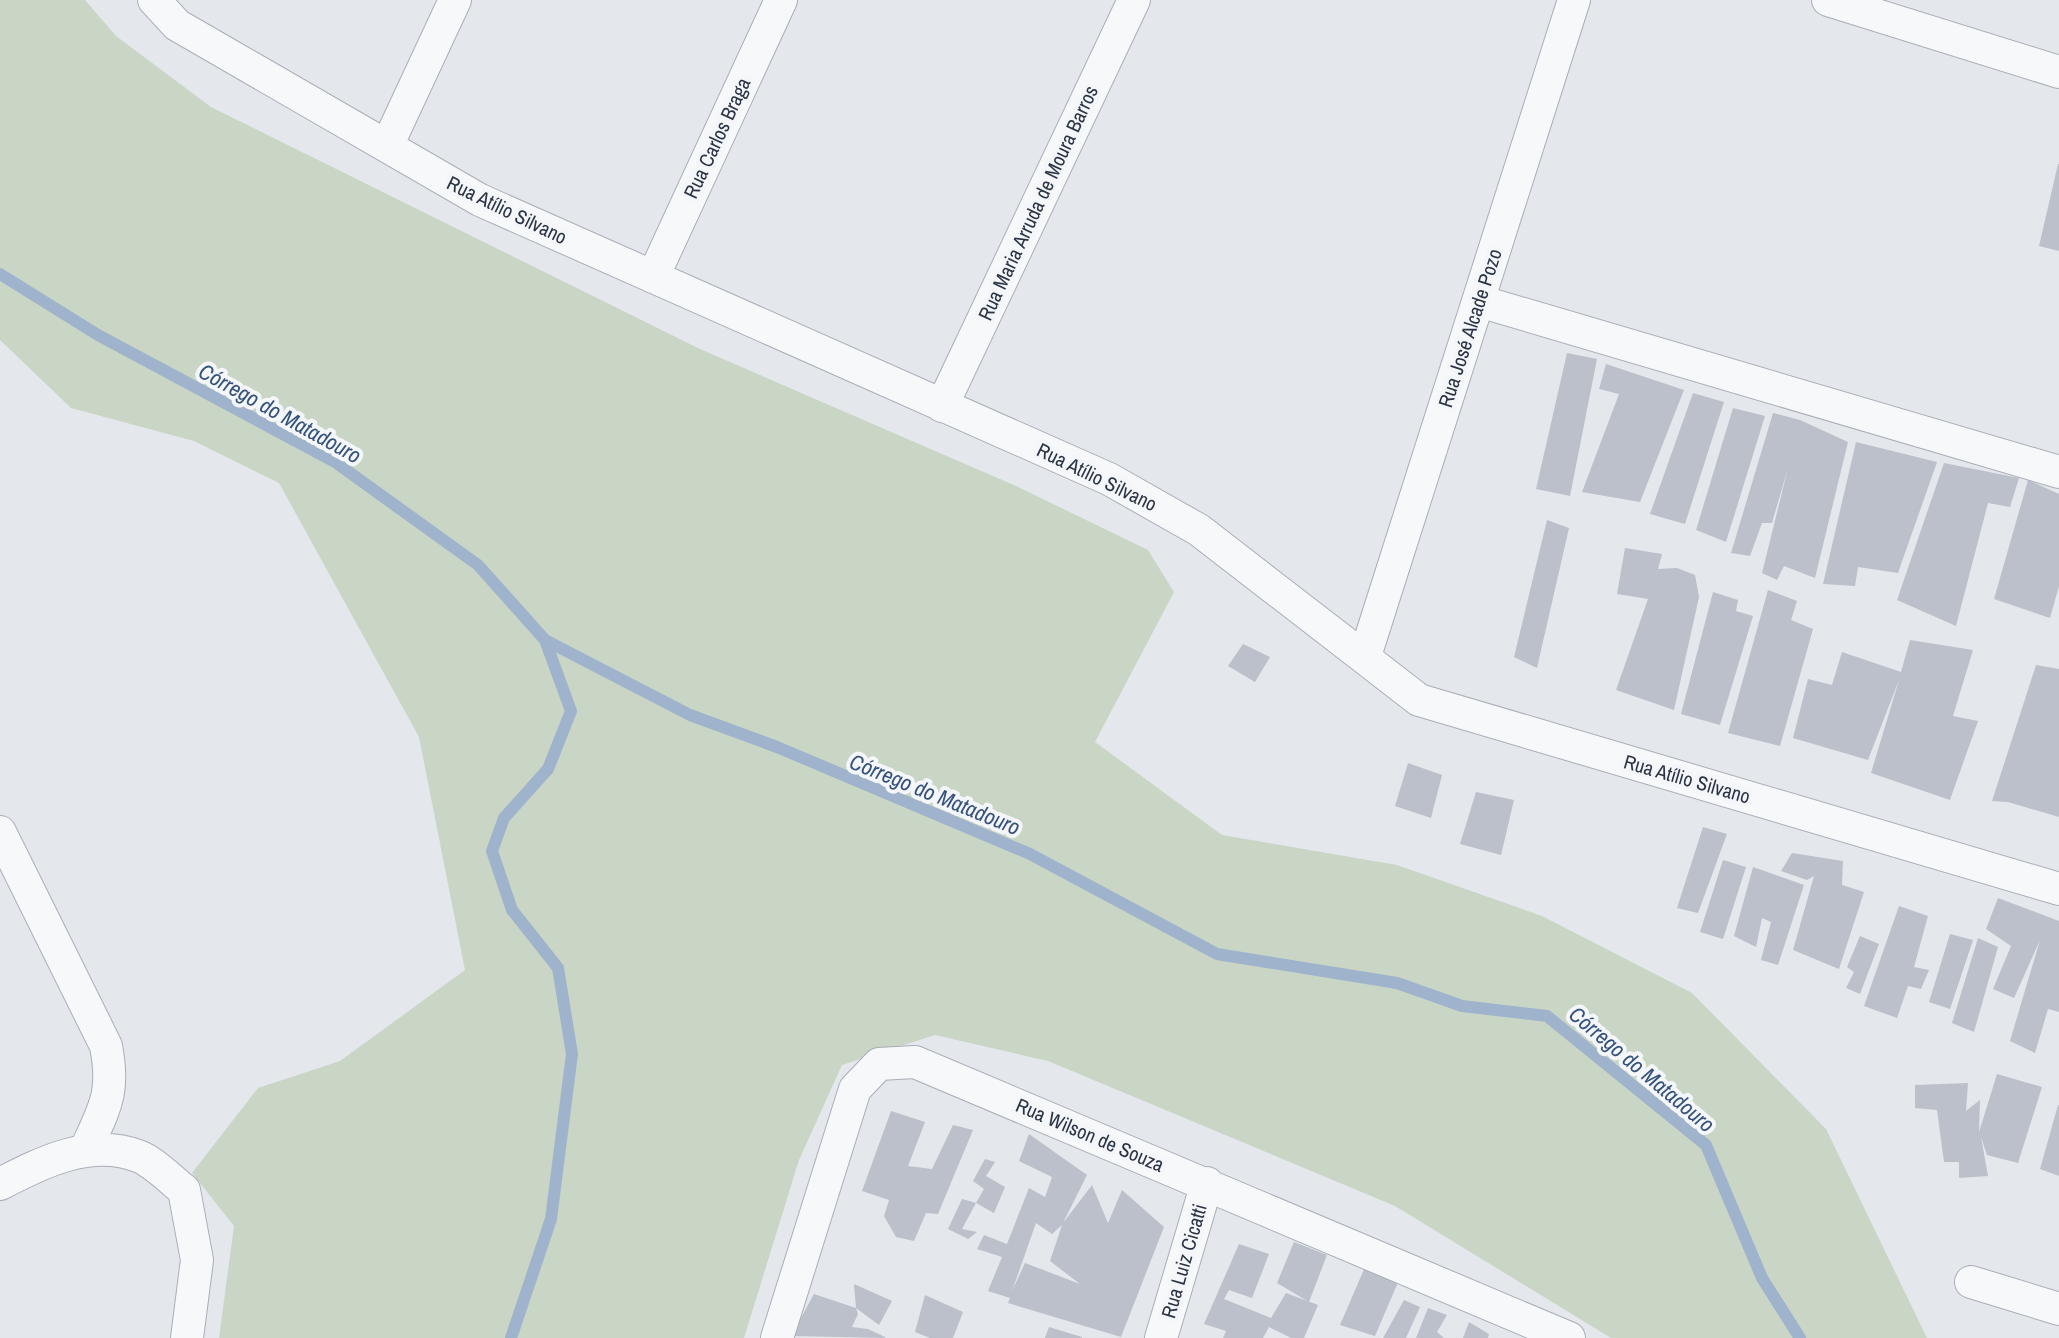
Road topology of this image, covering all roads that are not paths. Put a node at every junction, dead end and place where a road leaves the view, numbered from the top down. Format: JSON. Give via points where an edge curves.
{"nodes":[{"id":1,"x":154,"y":0,"type":"edge"},
{"id":2,"x":455,"y":0,"type":"edge"},
{"id":3,"x":781,"y":0,"type":"edge"},
{"id":4,"x":1134,"y":0,"type":"edge"},
{"id":5,"x":1574,"y":0,"type":"edge"},
{"id":6,"x":1828,"y":0,"type":"edge"},
{"id":7,"x":2059,"y":72,"type":"edge"},
{"id":8,"x":387,"y":146,"type":"junction"},
{"id":9,"x":653,"y":277,"type":"junction"},
{"id":10,"x":1479,"y":301,"type":"junction"},
{"id":11,"x":942,"y":406,"type":"junction"},
{"id":12,"x":2059,"y":472,"type":"edge"},
{"id":13,"x":1365,"y":656,"type":"junction"},
{"id":14,"x":0,"y":832,"type":"edge"},
{"id":15,"x":2059,"y":889,"type":"edge"},
{"id":16,"x":86,"y":1149,"type":"junction"},
{"id":17,"x":1207,"y":1183,"type":"junction"},
{"id":18,"x":0,"y":1184,"type":"edge"},
{"id":19,"x":1971,"y":1282,"type":"dead end"},
{"id":20,"x":2059,"y":1309,"type":"edge"},
{"id":21,"x":1567,"y":1337,"type":"edge"},
{"id":22,"x":187,"y":1338,"type":"edge"},
{"id":23,"x":777,"y":1338,"type":"edge"},
{"id":24,"x":1161,"y":1338,"type":"edge"}],
"edges":[{"from":1,"to":8,"type":"street","name":"Rua Atílio Silvano","via":[[177,25]]},
{"from":2,"to":8,"type":"street"},
{"from":3,"to":9,"type":"street","name":"Rua Carlos Braga"},
{"from":4,"to":11,"type":"street","name":"Rua Maria Arruda de Moura Barros"},
{"from":5,"to":10,"type":"street","name":"Rua José Alcade Pozo"},
{"from":6,"to":7,"type":"street"},
{"from":8,"to":9,"type":"street","name":"Rua Atílio Silvano","via":[[480,200]]},
{"from":9,"to":11,"type":"street","name":"Rua Atílio Silvano"},
{"from":10,"to":12,"type":"street"},
{"from":10,"to":13,"type":"street","name":"Rua José Alcade Pozo"},
{"from":11,"to":13,"type":"street","name":"Rua Atílio Silvano","via":[[1109,479],[1199,530]]},
{"from":13,"to":15,"type":"street","name":"Rua Atílio Silvano","via":[[1419,700]]},
{"from":14,"to":16,"type":"street","via":[[106,1046],[112,1078]]},
{"from":16,"to":18,"type":"street"},
{"from":16,"to":22,"type":"street","via":[[139,1156],[184,1190],[197,1260]]},
{"from":17,"to":21,"type":"street","name":"Rua Wilson de Souza"},
{"from":17,"to":23,"type":"street","name":"Rua Wilson de Souza","via":[[915,1062],[879,1064],[855,1089]]},
{"from":17,"to":24,"type":"street","name":"Rua Luiz Cicatti"},
{"from":19,"to":20,"type":"street"}]}
